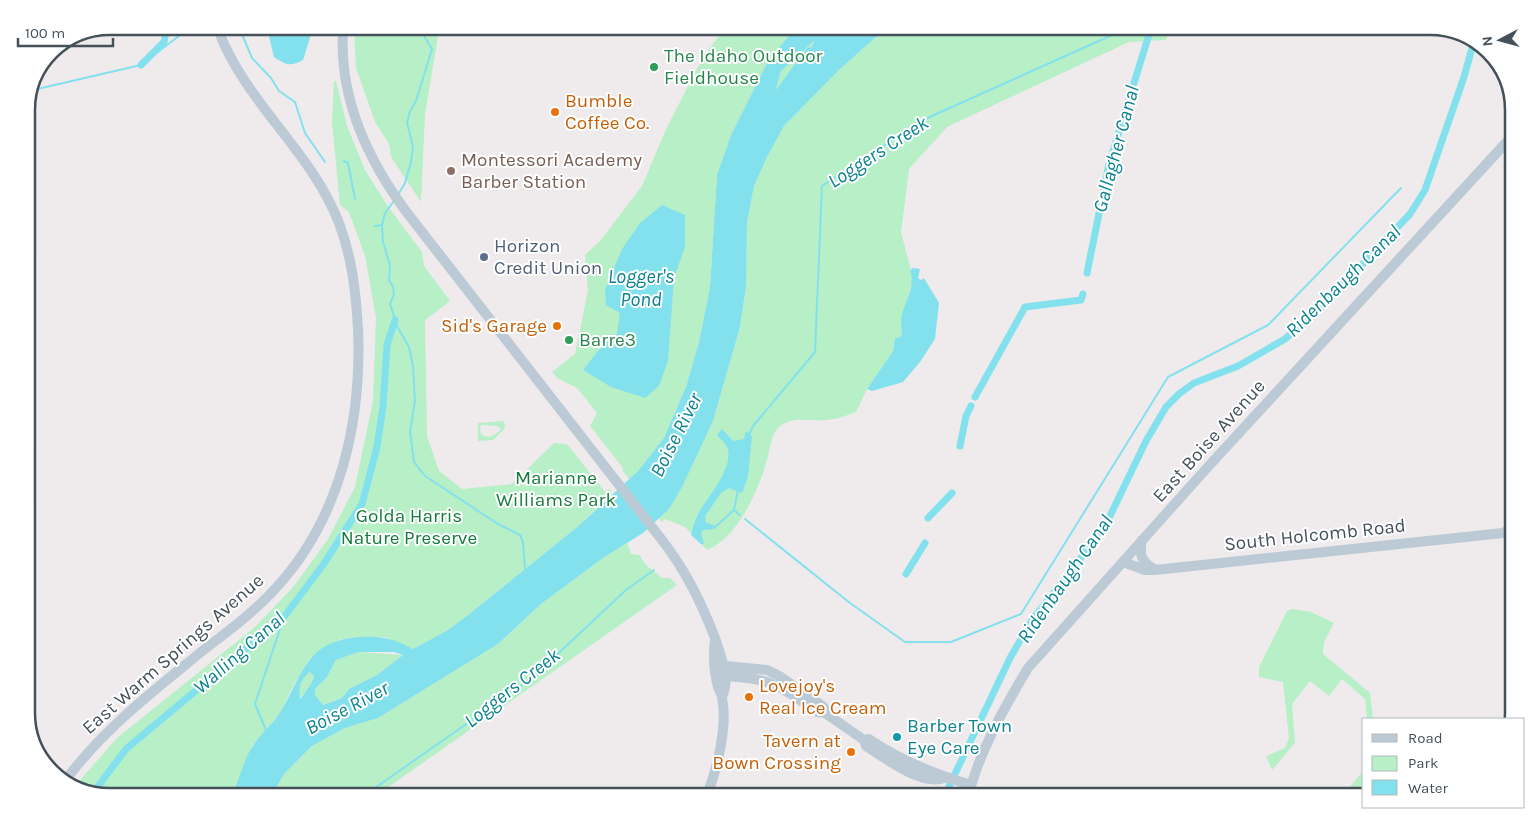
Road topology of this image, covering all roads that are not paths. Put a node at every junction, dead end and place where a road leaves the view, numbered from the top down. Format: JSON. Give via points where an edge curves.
{"nodes":[{"id":1,"x":220,"y":35,"type":"edge"},
{"id":2,"x":343,"y":35,"type":"edge"},
{"id":3,"x":1505,"y":144,"type":"edge"},
{"id":4,"x":1505,"y":531,"type":"edge"},
{"id":5,"x":1142,"y":540,"type":"junction"},
{"id":6,"x":1123,"y":562,"type":"junction"},
{"id":7,"x":1155,"y":570,"type":"junction"},
{"id":8,"x":720,"y":671,"type":"junction"},
{"id":9,"x":69,"y":776,"type":"edge"},
{"id":10,"x":970,"y":785,"type":"junction"},
{"id":11,"x":709,"y":788,"type":"edge"},
{"id":12,"x":970,"y":788,"type":"edge"}],
"edges":[{"from":1,"to":9,"type":"street","name":"East Warm Springs Avenue","via":[[237,70],[325,194],[346,243],[356,295],[359,364],[356,408],[345,460],[331,502],[311,541],[275,589],[112,726]]},
{"from":2,"to":8,"type":"street","via":[[350,98],[359,128],[384,179],[690,579],[722,654]]},
{"from":3,"to":5,"type":"street","name":"East Boise Avenue"},
{"from":4,"to":7,"type":"street","name":"South Holcomb Road"},
{"from":5,"to":6,"type":"street","name":"East Boise Avenue"},
{"from":5,"to":7,"type":"street","via":[[1142,560]]},
{"from":6,"to":7,"type":"street","name":"South Holcomb Road"},
{"from":6,"to":10,"type":"street","name":"East Boise Avenue","via":[[1028,668]]},
{"from":8,"to":10,"type":"street","via":[[767,670],[824,707],[825,713],[864,740],[869,739],[909,764]]},
{"from":8,"to":11,"type":"street","via":[[721,736]]},
{"from":10,"to":12,"type":"street","name":"East Boise Avenue"}]}
